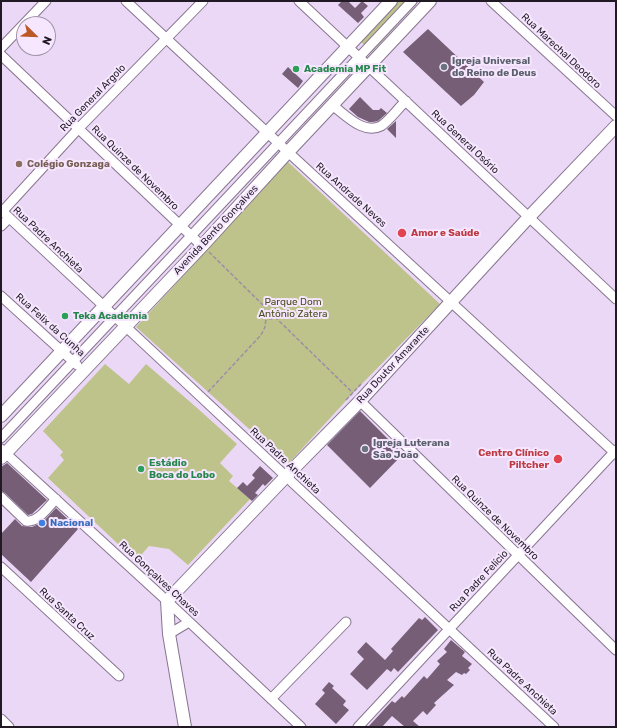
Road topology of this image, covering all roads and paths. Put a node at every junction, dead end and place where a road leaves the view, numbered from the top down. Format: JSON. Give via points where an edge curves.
{"nodes":[{"id":1,"x":46,"y":1,"type":"edge"},
{"id":2,"x":126,"y":1,"type":"edge"},
{"id":3,"x":203,"y":1,"type":"edge"},
{"id":4,"x":299,"y":1,"type":"edge"},
{"id":5,"x":391,"y":1,"type":"edge"},
{"id":6,"x":412,"y":1,"type":"edge"},
{"id":7,"x":430,"y":1,"type":"edge"},
{"id":8,"x":491,"y":1,"type":"edge"},
{"id":9,"x":166,"y":39,"type":"junction"},
{"id":10,"x":348,"y":46,"type":"junction"},
{"id":11,"x":1,"y":48,"type":"edge"},
{"id":12,"x":1,"y":55,"type":"edge"},
{"id":13,"x":364,"y":62,"type":"junction"},
{"id":14,"x":406,"y":101,"type":"junction"},
{"id":15,"x":332,"y":105,"type":"junction"},
{"id":16,"x":616,"y":116,"type":"edge"},
{"id":17,"x":616,"y":126,"type":"edge"},
{"id":18,"x":78,"y":129,"type":"junction"},
{"id":19,"x":268,"y":133,"type":"junction"},
{"id":20,"x":278,"y":143,"type":"junction"},
{"id":21,"x":288,"y":152,"type":"junction"},
{"id":22,"x":3,"y":213,"type":"edge"},
{"id":23,"x":529,"y":217,"type":"junction"},
{"id":24,"x":1,"y":226,"type":"edge"},
{"id":25,"x":180,"y":226,"type":"junction"},
{"id":26,"x":190,"y":236,"type":"junction"},
{"id":27,"x":204,"y":248,"type":"junction"},
{"id":28,"x":1,"y":296,"type":"edge"},
{"id":29,"x":616,"y":299,"type":"edge"},
{"id":30,"x":452,"y":302,"type":"junction"},
{"id":31,"x":104,"y":307,"type":"junction"},
{"id":32,"x":265,"y":307,"type":"junction"},
{"id":33,"x":115,"y":317,"type":"junction"},
{"id":34,"x":275,"y":317,"type":"junction"},
{"id":35,"x":266,"y":318,"type":"junction"},
{"id":36,"x":125,"y":327,"type":"junction"},
{"id":37,"x":61,"y":351,"type":"junction"},
{"id":38,"x":74,"y":362,"type":"junction"},
{"id":39,"x":84,"y":371,"type":"junction"},
{"id":40,"x":208,"y":392,"type":"dead end"},
{"id":41,"x":356,"y":397,"type":"junction"},
{"id":42,"x":1,"y":416,"type":"edge"},
{"id":43,"x":1,"y":438,"type":"edge"},
{"id":44,"x":615,"y":452,"type":"edge"},
{"id":45,"x":2,"y":453,"type":"edge"},
{"id":46,"x":286,"y":476,"type":"junction"},
{"id":47,"x":1,"y":497,"type":"edge"},
{"id":48,"x":56,"y":499,"type":"junction"},
{"id":49,"x":518,"y":555,"type":"junction"},
{"id":50,"x":1,"y":567,"type":"edge"},
{"id":51,"x":167,"y":601,"type":"junction"},
{"id":52,"x":189,"y":622,"type":"junction"},
{"id":53,"x":346,"y":622,"type":"dead end"},
{"id":54,"x":448,"y":629,"type":"junction"},
{"id":55,"x":169,"y":634,"type":"junction"},
{"id":56,"x":616,"y":650,"type":"edge"},
{"id":57,"x":119,"y":676,"type":"dead end"},
{"id":58,"x":271,"y":699,"type":"junction"},
{"id":59,"x":1,"y":719,"type":"edge"},
{"id":60,"x":9,"y":727,"type":"edge"},
{"id":61,"x":185,"y":727,"type":"edge"},
{"id":62,"x":301,"y":727,"type":"edge"},
{"id":63,"x":358,"y":727,"type":"edge"},
{"id":64,"x":554,"y":727,"type":"edge"}],
"edges":[{"from":1,"to":11,"type":"street"},
{"from":2,"to":9,"type":"street","name":"Rua Andrade Neves"},
{"from":3,"to":9,"type":"street","name":"Rua General Argolo"},
{"from":4,"to":10,"type":"street","name":"Rua General Osório"},
{"from":5,"to":10,"type":"main road"},
{"from":6,"to":13,"type":"street"},
{"from":7,"to":13,"type":"main road","name":"Avenida Bento Gonçalves"},
{"from":8,"to":16,"type":"street","name":"Rua Marechal Deodoro"},
{"from":9,"to":18,"type":"street","name":"Rua General Argolo"},
{"from":9,"to":19,"type":"street","name":"Rua Andrade Neves"},
{"from":10,"to":13,"type":"street","name":"Rua General Osório"},
{"from":10,"to":19,"type":"main road"},
{"from":12,"to":18,"type":"street","name":"Rua Quinze de Novembro"},
{"from":13,"to":14,"type":"street","name":"Rua General Osório"},
{"from":13,"to":15,"type":"main road","name":"Avenida Bento Gonçalves"},
{"from":13,"to":20,"type":"street"},
{"from":14,"to":15,"type":"street","via":[[382,125],[372,128],[359,126]]},
{"from":14,"to":23,"type":"street","name":"Rua General Osório"},
{"from":15,"to":21,"type":"main road","name":"Avenida Bento Gonçalves"},
{"from":17,"to":23,"type":"main road","name":"Rua Doutor Amarante"},
{"from":18,"to":22,"type":"street","name":"Rua General Argolo"},
{"from":18,"to":25,"type":"street","name":"Rua Quinze de Novembro"},
{"from":19,"to":20,"type":"street","name":"Rua Andrade Neves"},
{"from":19,"to":25,"type":"main road"},
{"from":20,"to":21,"type":"street","name":"Rua Andrade Neves"},
{"from":20,"to":26,"type":"street"},
{"from":21,"to":27,"type":"main road","name":"Avenida Bento Gonçalves"},
{"from":21,"to":30,"type":"street","name":"Rua Andrade Neves"},
{"from":22,"to":24,"type":"street","name":"Rua General Argolo"},
{"from":22,"to":31,"type":"street","name":"Rua Padre Anchieta"},
{"from":23,"to":29,"type":"street","name":"Rua General Osório"},
{"from":23,"to":30,"type":"main road","name":"Rua Doutor Amarante"},
{"from":25,"to":26,"type":"street","name":"Rua Quinze de Novembro"},
{"from":25,"to":31,"type":"main road"},
{"from":26,"to":27,"type":"street","name":"Rua Quinze de Novembro"},
{"from":26,"to":33,"type":"street"},
{"from":27,"to":32,"type":"path"},
{"from":27,"to":36,"type":"main road","name":"Avenida Bento Gonçalves"},
{"from":28,"to":37,"type":"street","name":"Rua Felix da Cunha"},
{"from":30,"to":41,"type":"main road","name":"Rua Doutor Amarante"},
{"from":30,"to":44,"type":"street","name":"Rua Andrade Neves"},
{"from":31,"to":33,"type":"street","name":"Rua Padre Anchieta"},
{"from":31,"to":37,"type":"main road"},
{"from":32,"to":34,"type":"path","via":[[275,307]]},
{"from":32,"to":35,"type":"path","via":[[263,312]]},
{"from":33,"to":36,"type":"street","name":"Rua Padre Anchieta"},
{"from":33,"to":38,"type":"street"},
{"from":34,"to":35,"type":"path"},
{"from":34,"to":41,"type":"path"},
{"from":35,"to":40,"type":"path","via":[[261,335]]},
{"from":36,"to":39,"type":"main road","name":"Avenida Bento Gonçalves"},
{"from":36,"to":46,"type":"street","name":"Rua Padre Anchieta"},
{"from":37,"to":38,"type":"street","name":"Rua Felix da Cunha"},
{"from":37,"to":42,"type":"main road"},
{"from":38,"to":39,"type":"street","name":"Rua Felix da Cunha"},
{"from":38,"to":43,"type":"street"},
{"from":39,"to":45,"type":"main road","name":"Avenida Bento Gonçalves"},
{"from":41,"to":46,"type":"main road","name":"Rua Doutor Amarante"},
{"from":41,"to":49,"type":"street","name":"Rua Quinze de Novembro"},
{"from":44,"to":49,"type":"street","name":"Rua Padre Felício"},
{"from":45,"to":48,"type":"street","name":"Rua Gonçalves Chaves"},
{"from":46,"to":51,"type":"main road","name":"Rua Doutor Amarante"},
{"from":46,"to":54,"type":"street","name":"Rua Padre Anchieta"},
{"from":47,"to":48,"type":"street","via":[[26,522],[37,518]]},
{"from":48,"to":51,"type":"street","name":"Rua Gonçalves Chaves"},
{"from":49,"to":54,"type":"street","name":"Rua Padre Felício"},
{"from":49,"to":56,"type":"street","name":"Rua Quinze de Novembro"},
{"from":50,"to":57,"type":"street","name":"Rua Santa Cruz"},
{"from":51,"to":52,"type":"street","name":"Rua Gonçalves Chaves"},
{"from":51,"to":55,"type":"main road"},
{"from":52,"to":55,"type":"street"},
{"from":52,"to":58,"type":"street","name":"Rua Gonçalves Chaves"},
{"from":53,"to":58,"type":"street"},
{"from":54,"to":63,"type":"street","name":"Rua Padre Felício"},
{"from":54,"to":64,"type":"street","name":"Rua Padre Anchieta"},
{"from":55,"to":61,"type":"main road"},
{"from":58,"to":62,"type":"street","name":"Rua Gonçalves Chaves"},
{"from":59,"to":60,"type":"street"}]}
